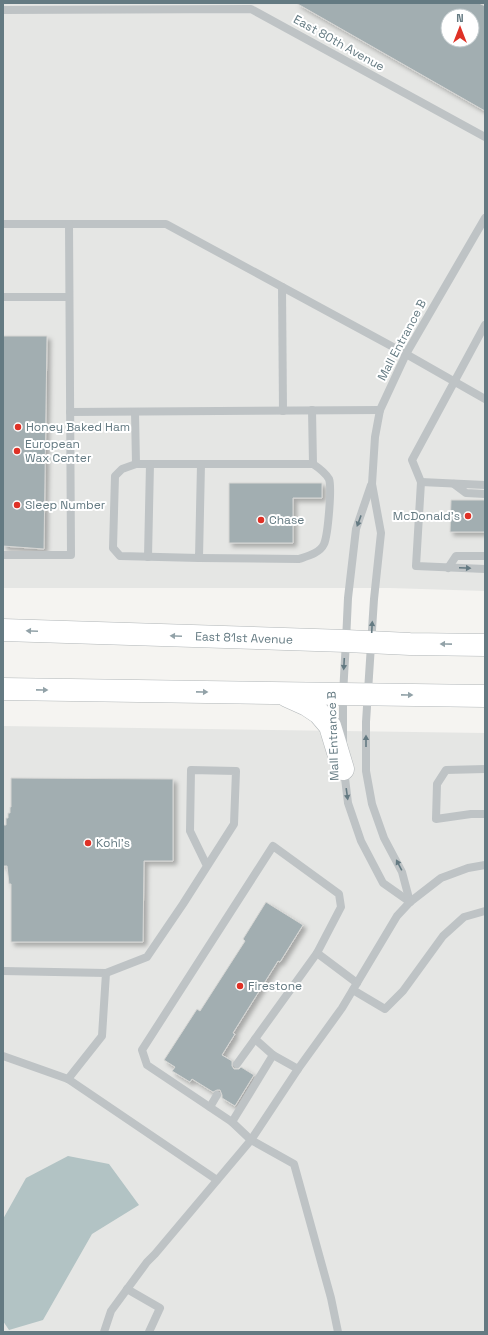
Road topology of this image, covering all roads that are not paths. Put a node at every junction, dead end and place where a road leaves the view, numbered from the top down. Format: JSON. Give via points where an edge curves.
{"nodes":[{"id":1,"x":3,"y":10,"type":"edge"},
{"id":2,"x":485,"y":137,"type":"edge"},
{"id":3,"x":485,"y":218,"type":"edge"},
{"id":4,"x":3,"y":224,"type":"edge"},
{"id":5,"x":68,"y":224,"type":"junction"},
{"id":6,"x":282,"y":287,"type":"junction"},
{"id":7,"x":3,"y":297,"type":"edge"},
{"id":8,"x":69,"y":297,"type":"junction"},
{"id":9,"x":485,"y":325,"type":"edge"},
{"id":10,"x":406,"y":354,"type":"junction"},
{"id":11,"x":454,"y":382,"type":"junction"},
{"id":12,"x":485,"y":399,"type":"edge"},
{"id":13,"x":283,"y":410,"type":"junction"},
{"id":14,"x":312,"y":410,"type":"junction"},
{"id":15,"x":380,"y":410,"type":"junction"},
{"id":16,"x":70,"y":412,"type":"junction"},
{"id":17,"x":134,"y":412,"type":"junction"},
{"id":18,"x":136,"y":464,"type":"junction"},
{"id":19,"x":150,"y":464,"type":"junction"},
{"id":20,"x":201,"y":464,"type":"junction"},
{"id":21,"x":313,"y":464,"type":"junction"},
{"id":22,"x":422,"y":482,"type":"junction"},
{"id":23,"x":372,"y":484,"type":"junction"},
{"id":24,"x":454,"y":484,"type":"junction"},
{"id":25,"x":485,"y":485,"type":"edge"},
{"id":26,"x":485,"y":494,"type":"edge"},
{"id":27,"x":3,"y":556,"type":"edge"},
{"id":28,"x":485,"y":556,"type":"edge"},
{"id":29,"x":148,"y":557,"type":"junction"},
{"id":30,"x":199,"y":558,"type":"junction"},
{"id":31,"x":448,"y":568,"type":"junction"},
{"id":32,"x":485,"y":569,"type":"edge"},
{"id":33,"x":3,"y":630,"type":"edge"},
{"id":34,"x":346,"y":641,"type":"junction"},
{"id":35,"x":371,"y":642,"type":"junction"},
{"id":36,"x":485,"y":645,"type":"edge"},
{"id":37,"x":3,"y":689,"type":"edge"},
{"id":38,"x":280,"y":694,"type":"junction"},
{"id":39,"x":343,"y":694,"type":"junction"},
{"id":40,"x":368,"y":694,"type":"junction"},
{"id":41,"x":485,"y":696,"type":"edge"},
{"id":42,"x":485,"y":768,"type":"edge"},
{"id":43,"x":344,"y":769,"type":"junction"},
{"id":44,"x":485,"y":814,"type":"edge"},
{"id":45,"x":485,"y":865,"type":"edge"},
{"id":46,"x":207,"y":866,"type":"junction"},
{"id":47,"x":410,"y":902,"type":"junction"},
{"id":48,"x":485,"y":911,"type":"edge"},
{"id":49,"x":317,"y":953,"type":"junction"},
{"id":50,"x":3,"y":970,"type":"edge"},
{"id":51,"x":106,"y":973,"type":"junction"},
{"id":52,"x":355,"y":986,"type":"junction"},
{"id":53,"x":255,"y":1039,"type":"junction"},
{"id":54,"x":273,"y":1055,"type":"junction"},
{"id":55,"x":3,"y":1056,"type":"edge"},
{"id":56,"x":237,"y":1064,"type":"dead end"},
{"id":57,"x":298,"y":1069,"type":"junction"},
{"id":58,"x":68,"y":1079,"type":"junction"},
{"id":59,"x":217,"y":1095,"type":"dead end"},
{"id":60,"x":210,"y":1107,"type":"junction"},
{"id":61,"x":232,"y":1122,"type":"junction"},
{"id":62,"x":251,"y":1140,"type":"junction"},
{"id":63,"x":217,"y":1180,"type":"junction"},
{"id":64,"x":127,"y":1289,"type":"junction"},
{"id":65,"x":104,"y":1332,"type":"edge"},
{"id":66,"x":149,"y":1332,"type":"edge"},
{"id":67,"x":338,"y":1332,"type":"edge"}],
"edges":[{"from":1,"to":2,"type":"lane","name":"East 80th Avenue","via":[[251,9]]},
{"from":3,"to":10,"type":"lane","name":"Mall Entrance B"},
{"from":4,"to":5,"type":"lane"},
{"from":5,"to":6,"type":"lane","via":[[166,224]]},
{"from":5,"to":8,"type":"lane"},
{"from":6,"to":10,"type":"lane"},
{"from":6,"to":13,"type":"lane"},
{"from":7,"to":8,"type":"lane"},
{"from":8,"to":16,"type":"lane"},
{"from":9,"to":11,"type":"lane"},
{"from":10,"to":11,"type":"lane"},
{"from":10,"to":15,"type":"lane","name":"Mall Entrance B"},
{"from":11,"to":12,"type":"lane"},
{"from":11,"to":22,"type":"lane","via":[[412,460]]},
{"from":13,"to":14,"type":"lane"},
{"from":13,"to":17,"type":"lane"},
{"from":14,"to":15,"type":"lane"},
{"from":14,"to":21,"type":"lane"},
{"from":15,"to":23,"type":"lane","name":"Mall Entrance B","via":[[375,437]]},
{"from":16,"to":17,"type":"lane"},
{"from":16,"to":27,"type":"lane","via":[[71,555]]},
{"from":17,"to":18,"type":"lane"},
{"from":18,"to":19,"type":"lane"},
{"from":18,"to":29,"type":"lane","via":[[122,469],[115,476],[114,548],[120,556]]},
{"from":19,"to":20,"type":"lane"},
{"from":19,"to":29,"type":"lane"},
{"from":20,"to":21,"type":"lane"},
{"from":20,"to":30,"type":"lane"},
{"from":21,"to":30,"type":"lane","via":[[323,471],[329,480],[329,509],[324,544],[314,554],[299,559]]},
{"from":22,"to":24,"type":"lane"},
{"from":22,"to":31,"type":"lane","via":[[416,566]]},
{"from":23,"to":34,"type":"lane","name":"Mall Entrance B","one_way":true,"via":[[356,529]]},
{"from":35,"to":23,"type":"lane","name":"Mall Entrance B","one_way":true,"via":[[381,533]]},
{"from":24,"to":25,"type":"lane"},
{"from":24,"to":26,"type":"lane","via":[[466,493]]},
{"from":28,"to":31,"type":"lane","via":[[456,556]]},
{"from":29,"to":30,"type":"lane"},
{"from":31,"to":32,"type":"lane","one_way":true},
{"from":34,"to":33,"type":"highway","name":"East 81st Avenue","one_way":true},
{"from":34,"to":35,"type":"highway","name":"East 81st Avenue"},
{"from":34,"to":39,"type":"lane","name":"Mall Entrance B","one_way":true},
{"from":36,"to":35,"type":"highway","name":"East 81st Avenue","one_way":true},
{"from":35,"to":40,"type":"lane","name":"Mall Entrance B"},
{"from":37,"to":38,"type":"highway","one_way":true},
{"from":38,"to":39,"type":"highway"},
{"from":38,"to":43,"type":"highway","via":[[319,713],[330,726]]},
{"from":39,"to":40,"type":"highway"},
{"from":39,"to":43,"type":"lane","name":"Mall Entrance B"},
{"from":40,"to":41,"type":"highway","one_way":true},
{"from":47,"to":40,"type":"lane","name":"Mall Entrance B","one_way":true,"via":[[402,872],[384,838],[372,804],[366,771]]},
{"from":42,"to":44,"type":"lane","via":[[446,770],[437,784],[436,819]]},
{"from":43,"to":47,"type":"lane","name":"Mall Entrance B","one_way":true,"via":[[348,803],[361,841],[383,883]]},
{"from":45,"to":47,"type":"lane","via":[[441,878]]},
{"from":46,"to":46,"type":"lane","via":[[234,824],[236,771],[192,770],[190,831]]},
{"from":46,"to":51,"type":"lane","via":[[147,957]]},
{"from":47,"to":52,"type":"lane","via":[[397,916]]},
{"from":48,"to":52,"type":"lane","via":[[464,917],[443,936],[403,991],[385,1009]]},
{"from":49,"to":52,"type":"lane"},
{"from":49,"to":53,"type":"lane"},
{"from":49,"to":60,"type":"lane","via":[[341,907],[339,894],[274,846],[142,1050],[147,1065]]},
{"from":50,"to":51,"type":"lane"},
{"from":51,"to":58,"type":"lane","via":[[102,1036]]},
{"from":52,"to":57,"type":"lane"},
{"from":53,"to":54,"type":"lane"},
{"from":53,"to":56,"type":"lane"},
{"from":54,"to":57,"type":"lane"},
{"from":54,"to":61,"type":"lane"},
{"from":55,"to":58,"type":"lane"},
{"from":57,"to":62,"type":"lane"},
{"from":58,"to":63,"type":"lane"},
{"from":59,"to":60,"type":"lane"},
{"from":60,"to":61,"type":"lane"},
{"from":61,"to":62,"type":"lane"},
{"from":62,"to":63,"type":"lane"},
{"from":62,"to":67,"type":"lane","via":[[294,1164]]},
{"from":63,"to":64,"type":"lane"},
{"from":64,"to":65,"type":"lane","via":[[111,1311]]},
{"from":64,"to":66,"type":"lane","via":[[160,1308]]}]}
